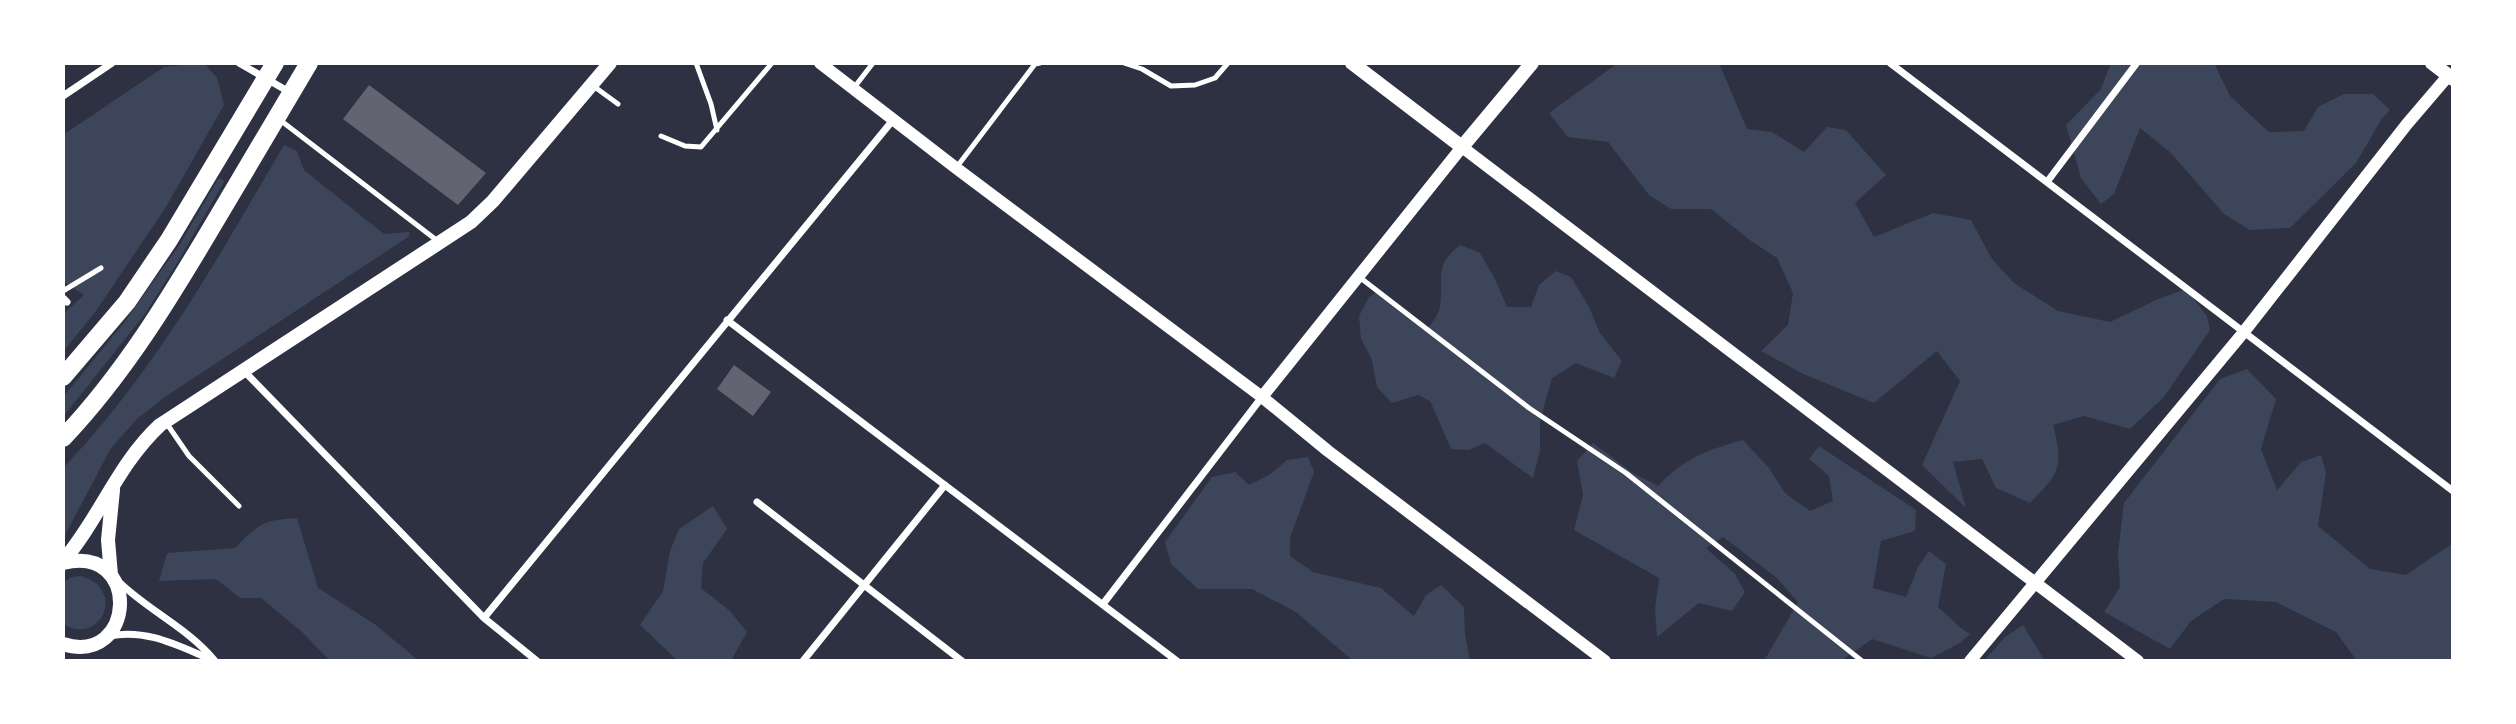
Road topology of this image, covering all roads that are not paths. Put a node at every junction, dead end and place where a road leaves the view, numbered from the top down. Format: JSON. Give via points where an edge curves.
{"nodes":[{"id":1,"x":112,"y":63,"type":"edge"},
{"id":2,"x":239,"y":63,"type":"edge"},
{"id":3,"x":309,"y":63,"type":"edge"},
{"id":4,"x":610,"y":63,"type":"edge"},
{"id":5,"x":696,"y":63,"type":"edge"},
{"id":6,"x":772,"y":63,"type":"edge"},
{"id":7,"x":820,"y":63,"type":"edge"},
{"id":8,"x":873,"y":63,"type":"edge"},
{"id":9,"x":1036,"y":63,"type":"edge"},
{"id":10,"x":1124,"y":63,"type":"edge"},
{"id":11,"x":1228,"y":63,"type":"edge"},
{"id":12,"x":1352,"y":63,"type":"edge"},
{"id":13,"x":1532,"y":63,"type":"edge"},
{"id":14,"x":1890,"y":63,"type":"edge"},
{"id":15,"x":2432,"y":63,"type":"edge"},
{"id":16,"x":2136,"y":64,"type":"edge"},
{"id":17,"x":271,"y":71,"type":"edge"},
{"id":18,"x":2451,"y":77,"type":"edge"},
{"id":19,"x":592,"y":85,"type":"junction"},
{"id":20,"x":853,"y":89,"type":"junction"},
{"id":21,"x":291,"y":93,"type":"junction"},
{"id":22,"x":63,"y":96,"type":"edge"},
{"id":23,"x":618,"y":104,"type":"dead end"},
{"id":24,"x":276,"y":118,"type":"junction"},
{"id":25,"x":893,"y":120,"type":"junction"},
{"id":26,"x":716,"y":130,"type":"junction"},
{"id":27,"x":661,"y":136,"type":"dead end"},
{"id":28,"x":1462,"y":147,"type":"junction"},
{"id":29,"x":956,"y":169,"type":"junction"},
{"id":30,"x":2047,"y":182,"type":"junction"},
{"id":31,"x":441,"y":244,"type":"junction"},
{"id":32,"x":102,"y":268,"type":"dead end"},
{"id":33,"x":1358,"y":276,"type":"junction"},
{"id":34,"x":63,"y":292,"type":"edge"},
{"id":35,"x":727,"y":320,"type":"junction"},
{"id":36,"x":2243,"y":333,"type":"junction"},
{"id":37,"x":244,"y":370,"type":"junction"},
{"id":38,"x":63,"y":377,"type":"edge"},
{"id":39,"x":1262,"y":397,"type":"junction"},
{"id":40,"x":165,"y":421,"type":"junction"},
{"id":41,"x":63,"y":438,"type":"edge"},
{"id":42,"x":944,"y":485,"type":"junction"},
{"id":43,"x":113,"y":489,"type":"junction"},
{"id":44,"x":2453,"y":491,"type":"edge"},
{"id":45,"x":757,"y":502,"type":"dead end"},
{"id":46,"x":239,"y":506,"type":"dead end"},
{"id":47,"x":63,"y":562,"type":"edge"},
{"id":48,"x":112,"y":576,"type":"junction"},
{"id":49,"x":2036,"y":583,"type":"junction"},
{"id":50,"x":865,"y":584,"type":"junction"},
{"id":51,"x":1103,"y":604,"type":"junction"},
{"id":52,"x":484,"y":618,"type":"junction"},
{"id":53,"x":106,"y":637,"type":"junction"},
{"id":54,"x":63,"y":644,"type":"edge"},
{"id":55,"x":92,"y":645,"type":"junction"},
{"id":56,"x":90,"y":661,"type":"edge"},
{"id":57,"x":537,"y":661,"type":"edge"},
{"id":58,"x":803,"y":661,"type":"edge"},
{"id":59,"x":962,"y":661,"type":"edge"},
{"id":60,"x":1177,"y":661,"type":"edge"},
{"id":61,"x":1605,"y":661,"type":"edge"},
{"id":62,"x":1863,"y":661,"type":"edge"},
{"id":63,"x":1970,"y":661,"type":"edge"},
{"id":64,"x":2138,"y":661,"type":"edge"}],
"edges":[{"from":1,"to":22,"type":"street"},
{"from":2,"to":17,"type":"street"},
{"from":3,"to":21,"type":"main road"},
{"from":4,"to":19,"type":"main road"},
{"from":5,"to":26,"type":"lane"},
{"from":6,"to":26,"type":"lane"},
{"from":7,"to":20,"type":"street"},
{"from":8,"to":20,"type":"lane"},
{"from":9,"to":29,"type":"lane"},
{"from":10,"to":11,"type":"lane","via":[[1171,86],[1215,78]]},
{"from":12,"to":28,"type":"main road"},
{"from":13,"to":28,"type":"main road"},
{"from":14,"to":30,"type":"street"},
{"from":15,"to":18,"type":"main road"},
{"from":16,"to":30,"type":"street"},
{"from":17,"to":21,"type":"street"},
{"from":17,"to":38,"type":"main road","via":[[127,302]]},
{"from":18,"to":36,"type":"street","via":[[2407,124]]},
{"from":19,"to":23,"type":"lane"},
{"from":19,"to":31,"type":"main road","via":[[483,212]]},
{"from":20,"to":25,"type":"street"},
{"from":21,"to":24,"type":"main road"},
{"from":24,"to":31,"type":"lane"},
{"from":24,"to":41,"type":"main road","via":[[153,322]]},
{"from":25,"to":29,"type":"street"},
{"from":25,"to":35,"type":"street"},
{"from":26,"to":27,"type":"lane","via":[[701,147]]},
{"from":28,"to":33,"type":"street"},
{"from":28,"to":49,"type":"street"},
{"from":29,"to":39,"type":"street"},
{"from":30,"to":36,"type":"street"},
{"from":31,"to":37,"type":"main road"},
{"from":32,"to":34,"type":"lane"},
{"from":33,"to":39,"type":"street"},
{"from":33,"to":62,"type":"lane","via":[[1529,408],[1626,473]]},
{"from":35,"to":42,"type":"street"},
{"from":35,"to":52,"type":"street"},
{"from":36,"to":44,"type":"street"},
{"from":36,"to":49,"type":"street"},
{"from":37,"to":40,"type":"main road"},
{"from":37,"to":52,"type":"street"},
{"from":39,"to":51,"type":"street"},
{"from":39,"to":61,"type":"street"},
{"from":40,"to":43,"type":"main road","via":[[131,455]]},
{"from":40,"to":46,"type":"lane","via":[[189,456]]},
{"from":42,"to":50,"type":"street"},
{"from":42,"to":51,"type":"street"},
{"from":43,"to":47,"type":"main road"},
{"from":43,"to":48,"type":"main road","via":[[108,540]]},
{"from":45,"to":50,"type":"street"},
{"from":47,"to":48,"type":"main road","via":[[89,562]]},
{"from":48,"to":53,"type":"main road","via":[[120,592],[121,609]]},
{"from":48,"to":53,"type":"street","via":[[199,643],[215,661],[153,636]]},
{"from":49,"to":63,"type":"street"},
{"from":49,"to":64,"type":"street"},
{"from":50,"to":58,"type":"street"},
{"from":50,"to":59,"type":"street"},
{"from":51,"to":60,"type":"street"},
{"from":52,"to":57,"type":"street"},
{"from":53,"to":55,"type":"main road"},
{"from":54,"to":55,"type":"main road"},
{"from":55,"to":56,"type":"main road"}]}
